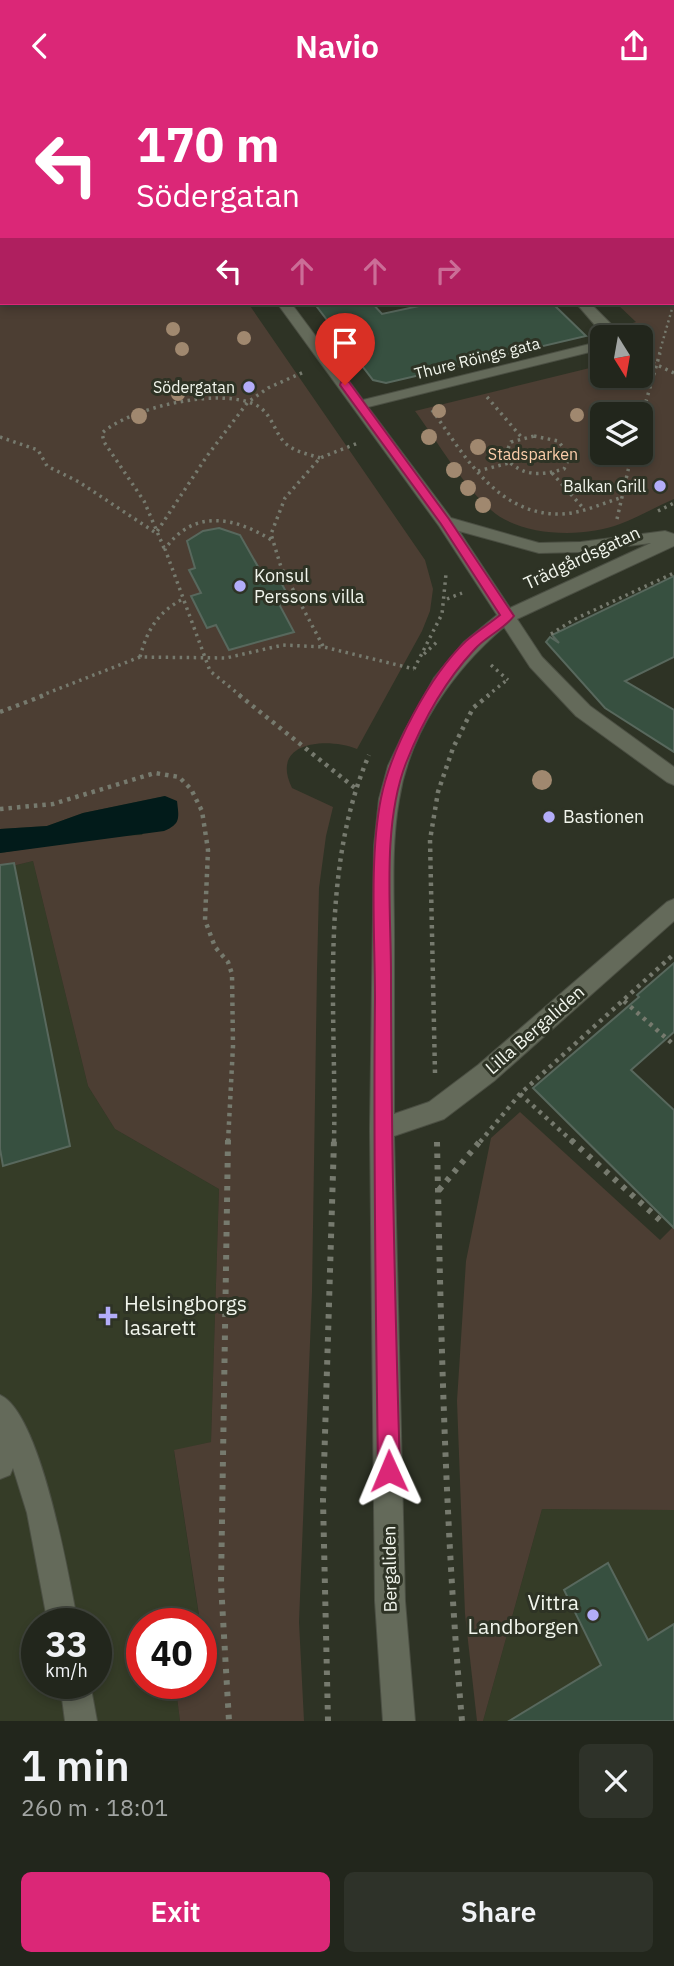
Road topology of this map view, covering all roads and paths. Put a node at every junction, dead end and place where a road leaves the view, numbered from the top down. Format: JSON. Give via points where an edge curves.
{"nodes":[{"id":1,"x":285,"y":305,"type":"edge"},
{"id":2,"x":585,"y":305,"type":"edge"},
{"id":3,"x":673,"y":305,"type":"edge"},
{"id":4,"x":604,"y":325,"type":"edge"},
{"id":5,"x":590,"y":348,"type":"edge"},
{"id":6,"x":653,"y":364,"type":"edge"},
{"id":7,"x":330,"y":365,"type":"junction"},
{"id":8,"x":656,"y":365,"type":"junction"},
{"id":9,"x":674,"y":373,"type":"edge"},
{"id":10,"x":499,"y":393,"type":"dead end"},
{"id":11,"x":248,"y":402,"type":"junction"},
{"id":12,"x":646,"y":402,"type":"edge"},
{"id":13,"x":360,"y":405,"type":"junction"},
{"id":14,"x":442,"y":407,"type":"dead end"},
{"id":15,"x":383,"y":436,"type":"junction"},
{"id":16,"x":0,"y":437,"type":"edge"},
{"id":17,"x":523,"y":439,"type":"junction"},
{"id":18,"x":320,"y":458,"type":"junction"},
{"id":19,"x":509,"y":463,"type":"junction"},
{"id":20,"x":629,"y":465,"type":"edge"},
{"id":21,"x":478,"y":471,"type":"junction"},
{"id":22,"x":552,"y":473,"type":"junction"},
{"id":23,"x":620,"y":498,"type":"junction"},
{"id":24,"x":584,"y":509,"type":"junction"},
{"id":25,"x":445,"y":521,"type":"junction"},
{"id":26,"x":615,"y":530,"type":"dead end"},
{"id":27,"x":156,"y":533,"type":"junction"},
{"id":28,"x":674,"y":537,"type":"edge"},
{"id":29,"x":273,"y":541,"type":"junction"},
{"id":30,"x":164,"y":549,"type":"junction"},
{"id":31,"x":674,"y":573,"type":"edge"},
{"id":32,"x":446,"y":576,"type":"dead end"},
{"id":33,"x":183,"y":599,"type":"junction"},
{"id":34,"x":507,"y":616,"type":"junction"},
{"id":35,"x":443,"y":618,"type":"junction"},
{"id":36,"x":470,"y":646,"type":"junction"},
{"id":37,"x":324,"y":647,"type":"junction"},
{"id":38,"x":139,"y":657,"type":"junction"},
{"id":39,"x":205,"y":658,"type":"junction"},
{"id":40,"x":419,"y":660,"type":"dead end"},
{"id":41,"x":536,"y":661,"type":"junction"},
{"id":42,"x":414,"y":669,"type":"dead end"},
{"id":43,"x":507,"y":680,"type":"junction"},
{"id":44,"x":0,"y":712,"type":"edge"},
{"id":45,"x":674,"y":777,"type":"edge"},
{"id":46,"x":355,"y":788,"type":"dead end"},
{"id":47,"x":0,"y":809,"type":"edge"},
{"id":48,"x":336,"y":901,"type":"dead end"},
{"id":49,"x":674,"y":908,"type":"edge"},
{"id":50,"x":674,"y":954,"type":"edge"},
{"id":51,"x":624,"y":1001,"type":"junction"},
{"id":52,"x":674,"y":1045,"type":"edge"},
{"id":53,"x":520,"y":1094,"type":"junction"},
{"id":54,"x":436,"y":1111,"type":"junction"},
{"id":55,"x":382,"y":1129,"type":"junction"},
{"id":56,"x":438,"y":1191,"type":"junction"},
{"id":57,"x":662,"y":1222,"type":"dead end"},
{"id":58,"x":0,"y":1409,"type":"edge"},
{"id":59,"x":15,"y":1433,"type":"junction"},
{"id":60,"x":0,"y":1465,"type":"edge"},
{"id":61,"x":60,"y":1608,"type":"edge"},
{"id":62,"x":78,"y":1699,"type":"edge"},
{"id":63,"x":81,"y":1721,"type":"edge"},
{"id":64,"x":229,"y":1721,"type":"edge"},
{"id":65,"x":328,"y":1721,"type":"edge"},
{"id":66,"x":399,"y":1721,"type":"edge"},
{"id":67,"x":462,"y":1721,"type":"edge"}],
"edges":[{"from":1,"to":7,"type":"street"},
{"from":2,"to":4,"type":"street"},
{"from":3,"to":8,"type":"path"},
{"from":5,"to":13,"type":"street","name":"Thure Röings gata"},
{"from":6,"to":8,"type":"path"},
{"from":7,"to":11,"type":"path","via":[[303,371]]},
{"from":7,"to":13,"type":"street"},
{"from":8,"to":9,"type":"path"},
{"from":8,"to":12,"type":"path"},
{"from":10,"to":17,"type":"path","via":[[486,396]]},
{"from":11,"to":18,"type":"path","via":[[263,410],[290,446]]},
{"from":11,"to":27,"type":"path"},
{"from":11,"to":27,"type":"path","via":[[221,400],[128,414],[102,433],[144,501]]},
{"from":13,"to":15,"type":"street"},
{"from":14,"to":21,"type":"path","via":[[431,409]]},
{"from":15,"to":18,"type":"path"},
{"from":15,"to":25,"type":"street"},
{"from":16,"to":27,"type":"path","via":[[38,450],[47,466]]},
{"from":17,"to":19,"type":"path","via":[[511,442],[504,457]]},
{"from":17,"to":22,"type":"path","via":[[534,436],[558,442],[570,456],[564,469]]},
{"from":18,"to":29,"type":"path","via":[[285,498],[271,534]]},
{"from":19,"to":21,"type":"path"},
{"from":19,"to":22,"type":"path","via":[[515,470],[540,477]]},
{"from":20,"to":23,"type":"path"},
{"from":21,"to":24,"type":"path","via":[[504,501],[528,512],[552,515]]},
{"from":22,"to":24,"type":"path"},
{"from":23,"to":24,"type":"path"},
{"from":23,"to":26,"type":"path"},
{"from":25,"to":28,"type":"street","via":[[539,548]]},
{"from":25,"to":34,"type":"street"},
{"from":27,"to":30,"type":"path"},
{"from":28,"to":34,"type":"street","name":"Trädgårdsgatan"},
{"from":29,"to":30,"type":"path","via":[[244,526],[212,520],[183,527]]},
{"from":29,"to":37,"type":"path","via":[[281,567]]},
{"from":30,"to":33,"type":"path"},
{"from":31,"to":41,"type":"path","via":[[554,632],[551,642],[557,648]]},
{"from":32,"to":35,"type":"path"},
{"from":33,"to":38,"type":"path","via":[[159,614],[146,632]]},
{"from":33,"to":39,"type":"path"},
{"from":34,"to":36,"type":"street","name":"Bergaliden"},
{"from":34,"to":41,"type":"street"},
{"from":35,"to":36,"type":"path"},
{"from":35,"to":40,"type":"path"},
{"from":36,"to":43,"type":"path"},
{"from":36,"to":55,"type":"street","name":"Bergaliden","via":[[440,683],[413,732],[389,799],[384,846]]},
{"from":37,"to":39,"type":"path","via":[[283,645]]},
{"from":37,"to":42,"type":"path"},
{"from":38,"to":39,"type":"path"},
{"from":38,"to":44,"type":"path"},
{"from":39,"to":46,"type":"path","via":[[210,671]]},
{"from":41,"to":43,"type":"path"},
{"from":41,"to":45,"type":"street","via":[[583,711]]},
{"from":43,"to":54,"type":"path","via":[[473,708],[453,748],[438,792],[430,840]]},
{"from":47,"to":64,"type":"path","via":[[53,804],[155,773],[179,777],[202,811],[208,850],[205,920],[232,974],[221,1584]]},
{"from":48,"to":65,"type":"path","via":[[322,1623]]},
{"from":49,"to":54,"type":"street","name":"Lilla Bergaliden","via":[[486,1073]]},
{"from":50,"to":51,"type":"path"},
{"from":51,"to":52,"type":"path"},
{"from":51,"to":53,"type":"path"},
{"from":53,"to":56,"type":"path"},
{"from":53,"to":57,"type":"path"},
{"from":54,"to":55,"type":"street","name":"Lilla Bergaliden"},
{"from":54,"to":56,"type":"path"},
{"from":55,"to":66,"type":"street","name":"Bergaliden","via":[[390,1601]]},
{"from":56,"to":67,"type":"path","via":[[450,1583]]},
{"from":58,"to":59,"type":"street"},
{"from":59,"to":60,"type":"street"},
{"from":59,"to":61,"type":"street","via":[[43,1523]]},
{"from":62,"to":63,"type":"street"}]}
